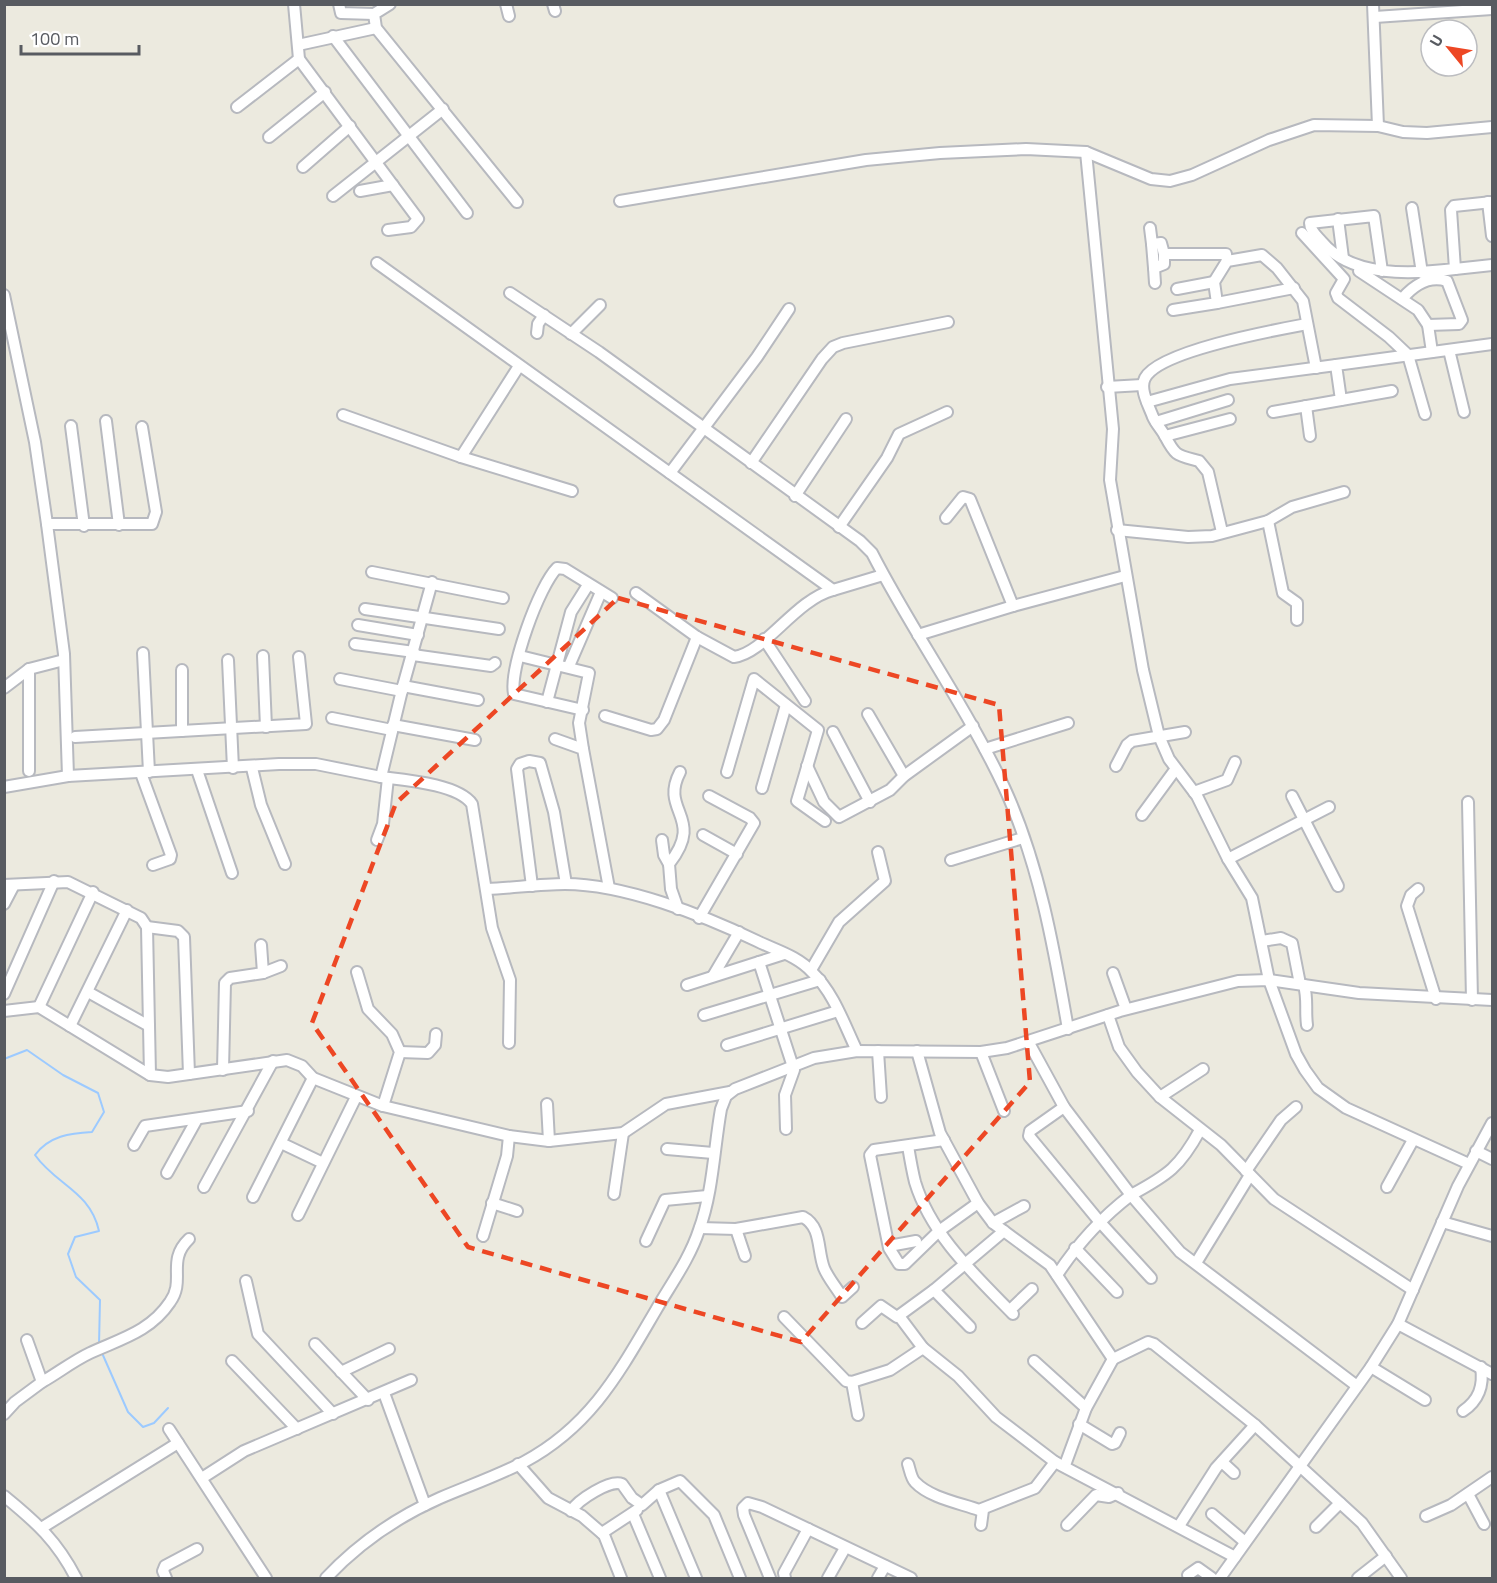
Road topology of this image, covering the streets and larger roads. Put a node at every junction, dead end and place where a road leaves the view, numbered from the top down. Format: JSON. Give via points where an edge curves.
{"nodes":[{"id":1,"x":294,"y":4,"type":"edge"},
{"id":2,"x":339,"y":4,"type":"edge"},
{"id":3,"x":390,"y":4,"type":"edge"},
{"id":4,"x":1373,"y":4,"type":"edge"},
{"id":5,"x":1492,"y":9,"type":"edge"},
{"id":6,"x":374,"y":14,"type":"junction"},
{"id":7,"x":1375,"y":17,"type":"junction"},
{"id":8,"x":376,"y":28,"type":"junction"},
{"id":9,"x":333,"y":36,"type":"junction"},
{"id":10,"x":298,"y":45,"type":"junction"},
{"id":11,"x":300,"y":59,"type":"junction"},
{"id":12,"x":325,"y":92,"type":"junction"},
{"id":13,"x":237,"y":107,"type":"dead end"},
{"id":14,"x":443,"y":109,"type":"junction"},
{"id":15,"x":350,"y":126,"type":"junction"},
{"id":16,"x":1378,"y":126,"type":"junction"},
{"id":17,"x":1492,"y":127,"type":"edge"},
{"id":18,"x":410,"y":135,"type":"junction"},
{"id":19,"x":269,"y":137,"type":"dead end"},
{"id":20,"x":1086,"y":152,"type":"junction"},
{"id":21,"x":376,"y":161,"type":"junction"},
{"id":22,"x":303,"y":167,"type":"dead end"},
{"id":23,"x":393,"y":184,"type":"junction"},
{"id":24,"x":360,"y":191,"type":"dead end"},
{"id":25,"x":333,"y":196,"type":"dead end"},
{"id":26,"x":620,"y":201,"type":"dead end"},
{"id":27,"x":517,"y":202,"type":"dead end"},
{"id":28,"x":1490,"y":202,"type":"edge"},
{"id":29,"x":1412,"y":208,"type":"dead end"},
{"id":30,"x":467,"y":213,"type":"dead end"},
{"id":31,"x":1338,"y":219,"type":"junction"},
{"id":32,"x":1150,"y":228,"type":"dead end"},
{"id":33,"x":388,"y":230,"type":"dead end"},
{"id":34,"x":1302,"y":233,"type":"dead end"},
{"id":35,"x":1492,"y":236,"type":"edge"},
{"id":36,"x":1152,"y":244,"type":"junction"},
{"id":37,"x":1164,"y":254,"type":"junction"},
{"id":38,"x":1343,"y":258,"type":"junction"},
{"id":39,"x":1227,"y":261,"type":"junction"},
{"id":40,"x":377,"y":263,"type":"dead end"},
{"id":41,"x":1492,"y":265,"type":"edge"},
{"id":42,"x":1155,"y":268,"type":"junction"},
{"id":43,"x":1455,"y":269,"type":"junction"},
{"id":44,"x":1382,"y":271,"type":"junction"},
{"id":45,"x":1359,"y":272,"type":"dead end"},
{"id":46,"x":1422,"y":273,"type":"junction"},
{"id":47,"x":1214,"y":282,"type":"junction"},
{"id":48,"x":1155,"y":283,"type":"dead end"},
{"id":49,"x":1294,"y":288,"type":"junction"},
{"id":50,"x":1412,"y":288,"type":"junction"},
{"id":51,"x":1177,"y":289,"type":"dead end"},
{"id":52,"x":510,"y":293,"type":"dead end"},
{"id":53,"x":4,"y":295,"type":"edge"},
{"id":54,"x":1402,"y":299,"type":"junction"},
{"id":55,"x":1217,"y":303,"type":"junction"},
{"id":56,"x":600,"y":305,"type":"dead end"},
{"id":57,"x":789,"y":309,"type":"dead end"},
{"id":58,"x":1173,"y":310,"type":"dead end"},
{"id":59,"x":1418,"y":310,"type":"junction"},
{"id":60,"x":544,"y":315,"type":"junction"},
{"id":61,"x":948,"y":322,"type":"dead end"},
{"id":62,"x":1307,"y":324,"type":"junction"},
{"id":63,"x":1428,"y":325,"type":"junction"},
{"id":64,"x":537,"y":333,"type":"dead end"},
{"id":65,"x":571,"y":334,"type":"junction"},
{"id":66,"x":1492,"y":344,"type":"edge"},
{"id":67,"x":1449,"y":350,"type":"junction"},
{"id":68,"x":1432,"y":352,"type":"junction"},
{"id":69,"x":1408,"y":355,"type":"junction"},
{"id":70,"x":1336,"y":365,"type":"junction"},
{"id":71,"x":519,"y":366,"type":"junction"},
{"id":72,"x":1316,"y":368,"type":"junction"},
{"id":73,"x":1143,"y":385,"type":"junction"},
{"id":74,"x":1107,"y":387,"type":"junction"},
{"id":75,"x":1392,"y":391,"type":"dead end"},
{"id":76,"x":1228,"y":400,"type":"dead end"},
{"id":77,"x":1341,"y":400,"type":"junction"},
{"id":78,"x":1147,"y":402,"type":"junction"},
{"id":79,"x":1306,"y":406,"type":"junction"},
{"id":80,"x":947,"y":412,"type":"dead end"},
{"id":81,"x":1273,"y":412,"type":"dead end"},
{"id":82,"x":1464,"y":412,"type":"dead end"},
{"id":83,"x":1425,"y":414,"type":"dead end"},
{"id":84,"x":343,"y":415,"type":"dead end"},
{"id":85,"x":846,"y":419,"type":"dead end"},
{"id":86,"x":1230,"y":419,"type":"dead end"},
{"id":87,"x":105,"y":421,"type":"dead end"},
{"id":88,"x":1156,"y":422,"type":"junction"},
{"id":89,"x":71,"y":426,"type":"dead end"},
{"id":90,"x":142,"y":427,"type":"dead end"},
{"id":91,"x":704,"y":429,"type":"junction"},
{"id":92,"x":1165,"y":436,"type":"junction"},
{"id":93,"x":1310,"y":436,"type":"dead end"},
{"id":94,"x":461,"y":457,"type":"junction"},
{"id":95,"x":751,"y":463,"type":"junction"},
{"id":96,"x":670,"y":473,"type":"junction"},
{"id":97,"x":572,"y":491,"type":"dead end"},
{"id":98,"x":1344,"y":492,"type":"dead end"},
{"id":99,"x":795,"y":495,"type":"junction"},
{"id":100,"x":946,"y":518,"type":"dead end"},
{"id":101,"x":1268,"y":521,"type":"junction"},
{"id":102,"x":47,"y":525,"type":"junction"},
{"id":103,"x":119,"y":525,"type":"junction"},
{"id":104,"x":84,"y":526,"type":"junction"},
{"id":105,"x":839,"y":527,"type":"junction"},
{"id":106,"x":1117,"y":530,"type":"junction"},
{"id":107,"x":1222,"y":532,"type":"junction"},
{"id":108,"x":372,"y":572,"type":"dead end"},
{"id":109,"x":883,"y":575,"type":"junction"},
{"id":110,"x":1125,"y":576,"type":"junction"},
{"id":111,"x":432,"y":582,"type":"junction"},
{"id":112,"x":588,"y":585,"type":"junction"},
{"id":113,"x":833,"y":590,"type":"junction"},
{"id":114,"x":601,"y":592,"type":"junction"},
{"id":115,"x":636,"y":593,"type":"dead end"},
{"id":116,"x":503,"y":598,"type":"dead end"},
{"id":117,"x":612,"y":598,"type":"dead end"},
{"id":118,"x":1013,"y":606,"type":"junction"},
{"id":119,"x":365,"y":609,"type":"dead end"},
{"id":120,"x":422,"y":616,"type":"junction"},
{"id":121,"x":1297,"y":620,"type":"dead end"},
{"id":122,"x":358,"y":625,"type":"dead end"},
{"id":123,"x":499,"y":629,"type":"dead end"},
{"id":124,"x":418,"y":635,"type":"junction"},
{"id":125,"x":918,"y":635,"type":"junction"},
{"id":126,"x":697,"y":637,"type":"junction"},
{"id":127,"x":764,"y":639,"type":"junction"},
{"id":128,"x":355,"y":644,"type":"dead end"},
{"id":129,"x":143,"y":653,"type":"dead end"},
{"id":130,"x":414,"y":653,"type":"junction"},
{"id":131,"x":263,"y":656,"type":"dead end"},
{"id":132,"x":520,"y":656,"type":"junction"},
{"id":133,"x":299,"y":657,"type":"dead end"},
{"id":134,"x":64,"y":660,"type":"junction"},
{"id":135,"x":228,"y":660,"type":"dead end"},
{"id":136,"x":495,"y":663,"type":"dead end"},
{"id":137,"x":564,"y":665,"type":"junction"},
{"id":138,"x":29,"y":669,"type":"junction"},
{"id":139,"x":182,"y":670,"type":"dead end"},
{"id":140,"x":340,"y":679,"type":"dead end"},
{"id":141,"x":4,"y":688,"type":"edge"},
{"id":142,"x":402,"y":688,"type":"junction"},
{"id":143,"x":478,"y":700,"type":"dead end"},
{"id":144,"x":805,"y":701,"type":"dead end"},
{"id":145,"x":547,"y":702,"type":"junction"},
{"id":146,"x":786,"y":705,"type":"junction"},
{"id":147,"x":583,"y":710,"type":"junction"},
{"id":148,"x":868,"y":714,"type":"dead end"},
{"id":149,"x":605,"y":716,"type":"dead end"},
{"id":150,"x":332,"y":718,"type":"dead end"},
{"id":151,"x":1068,"y":723,"type":"dead end"},
{"id":152,"x":973,"y":726,"type":"junction"},
{"id":153,"x":266,"y":727,"type":"junction"},
{"id":154,"x":393,"y":727,"type":"junction"},
{"id":155,"x":231,"y":728,"type":"junction"},
{"id":156,"x":182,"y":731,"type":"junction"},
{"id":157,"x":833,"y":732,"type":"dead end"},
{"id":158,"x":1185,"y":732,"type":"dead end"},
{"id":159,"x":147,"y":734,"type":"junction"},
{"id":160,"x":1159,"y":736,"type":"junction"},
{"id":161,"x":75,"y":737,"type":"dead end"},
{"id":162,"x":555,"y":739,"type":"dead end"},
{"id":163,"x":475,"y":740,"type":"dead end"},
{"id":164,"x":583,"y":749,"type":"junction"},
{"id":165,"x":985,"y":749,"type":"junction"},
{"id":166,"x":1235,"y":762,"type":"dead end"},
{"id":167,"x":807,"y":766,"type":"junction"},
{"id":168,"x":1116,"y":766,"type":"dead end"},
{"id":169,"x":233,"y":768,"type":"junction"},
{"id":170,"x":252,"y":768,"type":"junction"},
{"id":171,"x":197,"y":770,"type":"junction"},
{"id":172,"x":1175,"y":770,"type":"junction"},
{"id":173,"x":29,"y":771,"type":"dead end"},
{"id":174,"x":145,"y":772,"type":"junction"},
{"id":175,"x":680,"y":772,"type":"dead end"},
{"id":176,"x":727,"y":772,"type":"dead end"},
{"id":177,"x":68,"y":776,"type":"junction"},
{"id":178,"x":904,"y":776,"type":"junction"},
{"id":179,"x":385,"y":777,"type":"junction"},
{"id":180,"x":4,"y":787,"type":"edge"},
{"id":181,"x":762,"y":788,"type":"dead end"},
{"id":182,"x":1194,"y":792,"type":"junction"},
{"id":183,"x":709,"y":796,"type":"dead end"},
{"id":184,"x":1292,"y":796,"type":"dead end"},
{"id":185,"x":870,"y":802,"type":"junction"},
{"id":186,"x":1468,"y":802,"type":"dead end"},
{"id":187,"x":1329,"y":807,"type":"dead end"},
{"id":188,"x":1142,"y":815,"type":"dead end"},
{"id":189,"x":1304,"y":820,"type":"junction"},
{"id":190,"x":825,"y":821,"type":"dead end"},
{"id":191,"x":703,"y":835,"type":"dead end"},
{"id":192,"x":1023,"y":838,"type":"junction"},
{"id":193,"x":377,"y":840,"type":"dead end"},
{"id":194,"x":662,"y":840,"type":"dead end"},
{"id":195,"x":878,"y":852,"type":"dead end"},
{"id":196,"x":737,"y":855,"type":"junction"},
{"id":197,"x":1228,"y":859,"type":"junction"},
{"id":198,"x":951,"y":860,"type":"dead end"},
{"id":199,"x":285,"y":864,"type":"dead end"},
{"id":200,"x":669,"y":864,"type":"junction"},
{"id":201,"x":153,"y":865,"type":"dead end"},
{"id":202,"x":232,"y":873,"type":"dead end"},
{"id":203,"x":54,"y":880,"type":"junction"},
{"id":204,"x":566,"y":884,"type":"junction"},
{"id":205,"x":9,"y":885,"type":"edge"},
{"id":206,"x":532,"y":886,"type":"junction"},
{"id":207,"x":1338,"y":886,"type":"dead end"},
{"id":208,"x":609,"y":888,"type":"junction"},
{"id":209,"x":487,"y":889,"type":"junction"},
{"id":210,"x":1418,"y":889,"type":"dead end"},
{"id":211,"x":93,"y":892,"type":"junction"},
{"id":212,"x":4,"y":904,"type":"edge"},
{"id":213,"x":678,"y":909,"type":"junction"},
{"id":214,"x":127,"y":910,"type":"junction"},
{"id":215,"x":699,"y":918,"type":"junction"},
{"id":216,"x":147,"y":927,"type":"junction"},
{"id":217,"x":739,"y":932,"type":"junction"},
{"id":218,"x":1262,"y":941,"type":"junction"},
{"id":219,"x":261,"y":945,"type":"dead end"},
{"id":220,"x":784,"y":954,"type":"junction"},
{"id":221,"x":759,"y":962,"type":"junction"},
{"id":222,"x":281,"y":966,"type":"dead end"},
{"id":223,"x":811,"y":970,"type":"junction"},
{"id":224,"x":357,"y":972,"type":"dead end"},
{"id":225,"x":262,"y":973,"type":"junction"},
{"id":226,"x":1113,"y":973,"type":"dead end"},
{"id":227,"x":713,"y":976,"type":"junction"},
{"id":228,"x":820,"y":980,"type":"junction"},
{"id":229,"x":1269,"y":980,"type":"junction"},
{"id":230,"x":687,"y":984,"type":"dead end"},
{"id":231,"x":1302,"y":985,"type":"junction"},
{"id":232,"x":88,"y":992,"type":"junction"},
{"id":233,"x":4,"y":994,"type":"edge"},
{"id":234,"x":769,"y":995,"type":"junction"},
{"id":235,"x":1436,"y":999,"type":"junction"},
{"id":236,"x":1472,"y":1000,"type":"junction"},
{"id":237,"x":1492,"y":1000,"type":"edge"},
{"id":238,"x":39,"y":1007,"type":"junction"},
{"id":239,"x":1126,"y":1009,"type":"junction"},
{"id":240,"x":4,"y":1011,"type":"edge"},
{"id":241,"x":838,"y":1011,"type":"junction"},
{"id":242,"x":704,"y":1015,"type":"dead end"},
{"id":243,"x":1108,"y":1015,"type":"junction"},
{"id":244,"x":1307,"y":1025,"type":"dead end"},
{"id":245,"x":70,"y":1026,"type":"junction"},
{"id":246,"x":149,"y":1026,"type":"junction"},
{"id":247,"x":779,"y":1029,"type":"junction"},
{"id":248,"x":1068,"y":1029,"type":"junction"},
{"id":249,"x":436,"y":1034,"type":"dead end"},
{"id":250,"x":509,"y":1043,"type":"dead end"},
{"id":251,"x":1029,"y":1043,"type":"junction"},
{"id":252,"x":727,"y":1045,"type":"dead end"},
{"id":253,"x":857,"y":1051,"type":"junction"},
{"id":254,"x":878,"y":1051,"type":"junction"},
{"id":255,"x":917,"y":1051,"type":"junction"},
{"id":256,"x":400,"y":1052,"type":"junction"},
{"id":257,"x":981,"y":1052,"type":"junction"},
{"id":258,"x":273,"y":1062,"type":"junction"},
{"id":259,"x":792,"y":1065,"type":"junction"},
{"id":260,"x":1203,"y":1069,"type":"dead end"},
{"id":261,"x":223,"y":1070,"type":"junction"},
{"id":262,"x":189,"y":1074,"type":"junction"},
{"id":263,"x":150,"y":1075,"type":"junction"},
{"id":264,"x":314,"y":1078,"type":"junction"},
{"id":265,"x":730,"y":1092,"type":"junction"},
{"id":266,"x":356,"y":1097,"type":"junction"},
{"id":267,"x":881,"y":1097,"type":"dead end"},
{"id":268,"x":1160,"y":1097,"type":"junction"},
{"id":269,"x":547,"y":1104,"type":"dead end"},
{"id":270,"x":383,"y":1106,"type":"junction"},
{"id":271,"x":1064,"y":1107,"type":"junction"},
{"id":272,"x":1296,"y":1107,"type":"dead end"},
{"id":273,"x":248,"y":1111,"type":"junction"},
{"id":274,"x":1004,"y":1111,"type":"dead end"},
{"id":275,"x":197,"y":1119,"type":"junction"},
{"id":276,"x":1492,"y":1123,"type":"edge"},
{"id":277,"x":786,"y":1129,"type":"dead end"},
{"id":278,"x":1200,"y":1130,"type":"junction"},
{"id":279,"x":622,"y":1133,"type":"junction"},
{"id":280,"x":509,"y":1136,"type":"junction"},
{"id":281,"x":944,"y":1140,"type":"junction"},
{"id":282,"x":1413,"y":1140,"type":"junction"},
{"id":283,"x":549,"y":1141,"type":"junction"},
{"id":284,"x":281,"y":1143,"type":"junction"},
{"id":285,"x":134,"y":1146,"type":"dead end"},
{"id":286,"x":908,"y":1146,"type":"junction"},
{"id":287,"x":667,"y":1149,"type":"dead end"},
{"id":288,"x":1476,"y":1151,"type":"junction"},
{"id":289,"x":713,"y":1153,"type":"junction"},
{"id":290,"x":1492,"y":1159,"type":"edge"},
{"id":291,"x":323,"y":1162,"type":"junction"},
{"id":292,"x":1469,"y":1164,"type":"junction"},
{"id":293,"x":167,"y":1173,"type":"dead end"},
{"id":294,"x":1248,"y":1173,"type":"junction"},
{"id":295,"x":204,"y":1187,"type":"dead end"},
{"id":296,"x":1388,"y":1187,"type":"dead end"},
{"id":297,"x":614,"y":1194,"type":"dead end"},
{"id":298,"x":1131,"y":1195,"type":"junction"},
{"id":299,"x":707,"y":1196,"type":"junction"},
{"id":300,"x":253,"y":1197,"type":"dead end"},
{"id":301,"x":492,"y":1203,"type":"junction"},
{"id":302,"x":978,"y":1203,"type":"junction"},
{"id":303,"x":1024,"y":1206,"type":"dead end"},
{"id":304,"x":517,"y":1211,"type":"dead end"},
{"id":305,"x":298,"y":1215,"type":"dead end"},
{"id":306,"x":1099,"y":1221,"type":"junction"},
{"id":307,"x":1442,"y":1222,"type":"junction"},
{"id":308,"x":993,"y":1223,"type":"junction"},
{"id":309,"x":700,"y":1228,"type":"junction"},
{"id":310,"x":736,"y":1229,"type":"junction"},
{"id":311,"x":939,"y":1231,"type":"junction"},
{"id":312,"x":1004,"y":1231,"type":"junction"},
{"id":313,"x":483,"y":1236,"type":"dead end"},
{"id":314,"x":1492,"y":1236,"type":"edge"},
{"id":315,"x":189,"y":1239,"type":"dead end"},
{"id":316,"x":646,"y":1241,"type":"dead end"},
{"id":317,"x":916,"y":1241,"type":"dead end"},
{"id":318,"x":889,"y":1246,"type":"junction"},
{"id":319,"x":1075,"y":1248,"type":"junction"},
{"id":320,"x":745,"y":1256,"type":"dead end"},
{"id":321,"x":1196,"y":1263,"type":"junction"},
{"id":322,"x":965,"y":1265,"type":"junction"},
{"id":323,"x":1057,"y":1275,"type":"junction"},
{"id":324,"x":1151,"y":1278,"type":"dead end"},
{"id":325,"x":246,"y":1281,"type":"dead end"},
{"id":326,"x":853,"y":1287,"type":"dead end"},
{"id":327,"x":1032,"y":1289,"type":"dead end"},
{"id":328,"x":934,"y":1290,"type":"junction"},
{"id":329,"x":1413,"y":1290,"type":"junction"},
{"id":330,"x":1117,"y":1292,"type":"dead end"},
{"id":331,"x":899,"y":1316,"type":"junction"},
{"id":332,"x":784,"y":1317,"type":"dead end"},
{"id":333,"x":862,"y":1323,"type":"dead end"},
{"id":334,"x":1398,"y":1324,"type":"junction"},
{"id":335,"x":970,"y":1327,"type":"dead end"},
{"id":336,"x":27,"y":1340,"type":"dead end"},
{"id":337,"x":315,"y":1344,"type":"dead end"},
{"id":338,"x":923,"y":1348,"type":"junction"},
{"id":339,"x":389,"y":1349,"type":"dead end"},
{"id":340,"x":1113,"y":1359,"type":"junction"},
{"id":341,"x":232,"y":1361,"type":"dead end"},
{"id":342,"x":1034,"y":1361,"type":"dead end"},
{"id":343,"x":1371,"y":1367,"type":"junction"},
{"id":344,"x":1481,"y":1367,"type":"junction"},
{"id":345,"x":341,"y":1372,"type":"junction"},
{"id":346,"x":1492,"y":1374,"type":"edge"},
{"id":347,"x":411,"y":1380,"type":"dead end"},
{"id":348,"x":42,"y":1382,"type":"junction"},
{"id":349,"x":852,"y":1382,"type":"junction"},
{"id":350,"x":1357,"y":1386,"type":"junction"},
{"id":351,"x":384,"y":1393,"type":"junction"},
{"id":352,"x":368,"y":1400,"type":"junction"},
{"id":353,"x":1425,"y":1400,"type":"dead end"},
{"id":354,"x":1086,"y":1408,"type":"junction"},
{"id":355,"x":1463,"y":1411,"type":"dead end"},
{"id":356,"x":4,"y":1414,"type":"edge"},
{"id":357,"x":333,"y":1414,"type":"junction"},
{"id":358,"x":858,"y":1415,"type":"dead end"},
{"id":359,"x":1079,"y":1424,"type":"junction"},
{"id":360,"x":1256,"y":1425,"type":"junction"},
{"id":361,"x":169,"y":1429,"type":"dead end"},
{"id":362,"x":297,"y":1429,"type":"junction"},
{"id":363,"x":1120,"y":1433,"type":"dead end"},
{"id":364,"x":178,"y":1443,"type":"junction"},
{"id":365,"x":1222,"y":1462,"type":"junction"},
{"id":366,"x":518,"y":1464,"type":"junction"},
{"id":367,"x":908,"y":1464,"type":"dead end"},
{"id":368,"x":1060,"y":1464,"type":"junction"},
{"id":369,"x":1299,"y":1466,"type":"junction"},
{"id":370,"x":1234,"y":1473,"type":"dead end"},
{"id":371,"x":1492,"y":1477,"type":"edge"},
{"id":372,"x":202,"y":1478,"type":"junction"},
{"id":373,"x":659,"y":1490,"type":"junction"},
{"id":374,"x":1118,"y":1493,"type":"junction"},
{"id":375,"x":1468,"y":1494,"type":"junction"},
{"id":376,"x":4,"y":1496,"type":"edge"},
{"id":377,"x":1340,"y":1503,"type":"junction"},
{"id":378,"x":425,"y":1505,"type":"junction"},
{"id":379,"x":642,"y":1505,"type":"junction"},
{"id":380,"x":571,"y":1510,"type":"junction"},
{"id":381,"x":983,"y":1510,"type":"junction"},
{"id":382,"x":633,"y":1514,"type":"junction"},
{"id":383,"x":1212,"y":1514,"type":"dead end"},
{"id":384,"x":1425,"y":1516,"type":"dead end"},
{"id":385,"x":1484,"y":1524,"type":"dead end"},
{"id":386,"x":981,"y":1525,"type":"dead end"},
{"id":387,"x":1066,"y":1525,"type":"dead end"},
{"id":388,"x":1179,"y":1526,"type":"junction"},
{"id":389,"x":43,"y":1527,"type":"junction"},
{"id":390,"x":1316,"y":1527,"type":"dead end"},
{"id":391,"x":808,"y":1529,"type":"junction"},
{"id":392,"x":602,"y":1533,"type":"junction"},
{"id":393,"x":1245,"y":1542,"type":"junction"},
{"id":394,"x":845,"y":1548,"type":"junction"},
{"id":395,"x":197,"y":1549,"type":"dead end"},
{"id":396,"x":1386,"y":1556,"type":"junction"},
{"id":397,"x":1234,"y":1557,"type":"junction"},
{"id":398,"x":885,"y":1566,"type":"junction"},
{"id":399,"x":1188,"y":1575,"type":"dead end"},
{"id":400,"x":76,"y":1578,"type":"edge"},
{"id":401,"x":166,"y":1578,"type":"edge"},
{"id":402,"x":266,"y":1578,"type":"edge"},
{"id":403,"x":326,"y":1578,"type":"edge"},
{"id":404,"x":621,"y":1578,"type":"edge"},
{"id":405,"x":660,"y":1578,"type":"edge"},
{"id":406,"x":696,"y":1578,"type":"edge"},
{"id":407,"x":740,"y":1578,"type":"edge"},
{"id":408,"x":770,"y":1578,"type":"edge"},
{"id":409,"x":783,"y":1578,"type":"edge"},
{"id":410,"x":828,"y":1578,"type":"edge"},
{"id":411,"x":878,"y":1578,"type":"edge"},
{"id":412,"x":911,"y":1578,"type":"edge"},
{"id":413,"x":1212,"y":1578,"type":"edge"},
{"id":414,"x":1220,"y":1578,"type":"edge"},
{"id":415,"x":1358,"y":1578,"type":"edge"},
{"id":416,"x":1401,"y":1578,"type":"edge"}],
"edges":[{"from":1,"to":10,"type":"street"},
{"from":2,"to":6,"type":"street","via":[[341,13]]},
{"from":3,"to":6,"type":"street"},
{"from":4,"to":7,"type":"street"},
{"from":5,"to":7,"type":"street"},
{"from":6,"to":8,"type":"street"},
{"from":7,"to":16,"type":"street"},
{"from":8,"to":9,"type":"street"},
{"from":8,"to":14,"type":"street"},
{"from":9,"to":10,"type":"street"},
{"from":9,"to":18,"type":"street"},
{"from":10,"to":11,"type":"street"},
{"from":11,"to":12,"type":"street"},
{"from":11,"to":13,"type":"street"},
{"from":12,"to":15,"type":"street"},
{"from":12,"to":19,"type":"street"},
{"from":14,"to":18,"type":"street"},
{"from":14,"to":27,"type":"street"},
{"from":15,"to":21,"type":"street"},
{"from":15,"to":22,"type":"street"},
{"from":16,"to":17,"type":"street","via":[[1426,133]]},
{"from":16,"to":20,"type":"street","via":[[1314,125],[1170,181],[1151,179]]},
{"from":18,"to":21,"type":"street"},
{"from":18,"to":30,"type":"street"},
{"from":20,"to":26,"type":"street","via":[[1026,149],[866,160]]},
{"from":20,"to":74,"type":"street"},
{"from":21,"to":23,"type":"street"},
{"from":21,"to":25,"type":"street"},
{"from":23,"to":24,"type":"street"},
{"from":23,"to":33,"type":"street","via":[[418,219],[411,227]]},
{"from":28,"to":35,"type":"street"},
{"from":28,"to":43,"type":"street","via":[[1454,206],[1451,210]]},
{"from":29,"to":46,"type":"street"},
{"from":31,"to":38,"type":"street"},
{"from":31,"to":38,"type":"street","via":[[1312,222],[1309,226],[1333,254]]},
{"from":31,"to":44,"type":"street","via":[[1374,216]]},
{"from":32,"to":36,"type":"street"},
{"from":34,"to":69,"type":"street","via":[[1344,279],[1336,293],[1338,298]]},
{"from":36,"to":37,"type":"street","via":[[1161,243]]},
{"from":36,"to":42,"type":"street"},
{"from":37,"to":39,"type":"street","via":[[1226,254]]},
{"from":37,"to":42,"type":"street","via":[[1164,264]]},
{"from":38,"to":44,"type":"street"},
{"from":39,"to":47,"type":"street"},
{"from":39,"to":49,"type":"street","via":[[1262,255]]},
{"from":40,"to":71,"type":"street"},
{"from":41,"to":43,"type":"street"},
{"from":42,"to":48,"type":"street"},
{"from":43,"to":46,"type":"street"},
{"from":44,"to":46,"type":"street"},
{"from":45,"to":54,"type":"street"},
{"from":47,"to":51,"type":"street"},
{"from":47,"to":55,"type":"street"},
{"from":49,"to":55,"type":"street"},
{"from":49,"to":62,"type":"street","via":[[1303,301]]},
{"from":50,"to":54,"type":"street"},
{"from":50,"to":59,"type":"street"},
{"from":50,"to":63,"type":"street","via":[[1425,281],[1447,281],[1462,320],[1459,324]]},
{"from":52,"to":60,"type":"street"},
{"from":53,"to":102,"type":"street","via":[[35,442]]},
{"from":54,"to":59,"type":"street"},
{"from":55,"to":58,"type":"street"},
{"from":56,"to":65,"type":"street"},
{"from":57,"to":91,"type":"street"},
{"from":59,"to":63,"type":"street"},
{"from":60,"to":64,"type":"street"},
{"from":60,"to":65,"type":"street"},
{"from":61,"to":95,"type":"street","via":[[833,347]]},
{"from":62,"to":72,"type":"street"},
{"from":62,"to":73,"type":"street","via":[[1222,342],[1167,361],[1152,369]]},
{"from":63,"to":68,"type":"street"},
{"from":65,"to":91,"type":"street"},
{"from":66,"to":67,"type":"street"},
{"from":67,"to":68,"type":"street"},
{"from":67,"to":82,"type":"street"},
{"from":68,"to":69,"type":"street"},
{"from":69,"to":70,"type":"street"},
{"from":69,"to":83,"type":"street"},
{"from":70,"to":72,"type":"street"},
{"from":70,"to":77,"type":"street"},
{"from":71,"to":94,"type":"street"},
{"from":71,"to":96,"type":"street"},
{"from":72,"to":78,"type":"street","via":[[1230,379]]},
{"from":73,"to":74,"type":"street"},
{"from":73,"to":78,"type":"street"},
{"from":74,"to":106,"type":"street","via":[[1113,429],[1110,480]]},
{"from":75,"to":77,"type":"street"},
{"from":76,"to":88,"type":"street"},
{"from":77,"to":79,"type":"street"},
{"from":78,"to":88,"type":"street"},
{"from":79,"to":81,"type":"street"},
{"from":79,"to":93,"type":"street"},
{"from":80,"to":105,"type":"street","via":[[898,434],[887,458]]},
{"from":84,"to":94,"type":"street"},
{"from":85,"to":99,"type":"street"},
{"from":86,"to":92,"type":"street"},
{"from":87,"to":103,"type":"street"},
{"from":88,"to":92,"type":"street"},
{"from":89,"to":104,"type":"street"},
{"from":90,"to":103,"type":"street","via":[[155,519],[152,524]]},
{"from":91,"to":95,"type":"street"},
{"from":91,"to":96,"type":"street"},
{"from":92,"to":107,"type":"street","via":[[1172,451],[1199,461],[1208,472]]},
{"from":94,"to":97,"type":"street"},
{"from":95,"to":99,"type":"street"},
{"from":96,"to":113,"type":"street"},
{"from":98,"to":101,"type":"street","via":[[1292,507]]},
{"from":99,"to":105,"type":"street"},
{"from":100,"to":118,"type":"street","via":[[963,498],[970,499]]},
{"from":101,"to":107,"type":"street"},
{"from":101,"to":121,"type":"street","via":[[1281,587],[1286,597],[1298,603]]},
{"from":102,"to":104,"type":"street"},
{"from":102,"to":134,"type":"street"},
{"from":103,"to":104,"type":"street"},
{"from":105,"to":109,"type":"street","via":[[867,548]]},
{"from":106,"to":107,"type":"street","via":[[1188,537]]},
{"from":106,"to":110,"type":"street"},
{"from":108,"to":111,"type":"street"},
{"from":109,"to":113,"type":"street"},
{"from":109,"to":125,"type":"street"},
{"from":110,"to":118,"type":"street"},
{"from":110,"to":160,"type":"street"},
{"from":111,"to":116,"type":"street"},
{"from":111,"to":120,"type":"street"},
{"from":112,"to":114,"type":"street"},
{"from":112,"to":132,"type":"street","via":[[565,568],[554,571],[535,603]]},
{"from":112,"to":137,"type":"street","via":[[571,612]]},
{"from":113,"to":127,"type":"street","via":[[805,604]]},
{"from":114,"to":117,"type":"street"},
{"from":114,"to":137,"type":"street"},
{"from":115,"to":126,"type":"street"},
{"from":118,"to":125,"type":"street"},
{"from":119,"to":120,"type":"street"},
{"from":120,"to":123,"type":"street"},
{"from":120,"to":124,"type":"street"},
{"from":122,"to":124,"type":"street"},
{"from":124,"to":130,"type":"street"},
{"from":125,"to":152,"type":"street"},
{"from":126,"to":127,"type":"street","via":[[734,657]]},
{"from":126,"to":149,"type":"street","via":[[657,729]]},
{"from":127,"to":144,"type":"street"},
{"from":128,"to":130,"type":"street"},
{"from":129,"to":159,"type":"street"},
{"from":130,"to":136,"type":"street","via":[[491,666]]},
{"from":130,"to":142,"type":"street"},
{"from":131,"to":153,"type":"street"},
{"from":132,"to":137,"type":"street"},
{"from":132,"to":145,"type":"street","via":[[513,693]]},
{"from":133,"to":153,"type":"street","via":[[306,724]]},
{"from":134,"to":138,"type":"street"},
{"from":134,"to":177,"type":"street"},
{"from":135,"to":155,"type":"street"},
{"from":137,"to":145,"type":"street"},
{"from":137,"to":147,"type":"street","via":[[589,674]]},
{"from":138,"to":141,"type":"street"},
{"from":138,"to":173,"type":"street"},
{"from":139,"to":156,"type":"street"},
{"from":140,"to":142,"type":"street"},
{"from":142,"to":143,"type":"street"},
{"from":142,"to":154,"type":"street"},
{"from":145,"to":147,"type":"street"},
{"from":146,"to":167,"type":"street","via":[[818,730]]},
{"from":146,"to":176,"type":"street","via":[[754,680]]},
{"from":146,"to":181,"type":"street"},
{"from":147,"to":164,"type":"street","via":[[579,726]]},
{"from":148,"to":178,"type":"street"},
{"from":150,"to":154,"type":"street"},
{"from":151,"to":165,"type":"street"},
{"from":152,"to":165,"type":"street"},
{"from":152,"to":178,"type":"street"},
{"from":153,"to":155,"type":"street"},
{"from":154,"to":163,"type":"street"},
{"from":154,"to":179,"type":"street"},
{"from":155,"to":156,"type":"street"},
{"from":155,"to":169,"type":"street"},
{"from":156,"to":159,"type":"street"},
{"from":157,"to":185,"type":"street"},
{"from":158,"to":160,"type":"street"},
{"from":159,"to":161,"type":"street"},
{"from":159,"to":174,"type":"street"},
{"from":160,"to":168,"type":"street","via":[[1132,741]]},
{"from":160,"to":172,"type":"street"},
{"from":162,"to":164,"type":"street"},
{"from":164,"to":208,"type":"street"},
{"from":165,"to":192,"type":"street"},
{"from":166,"to":182,"type":"street","via":[[1227,780]]},
{"from":167,"to":185,"type":"street","via":[[824,802],[839,817]]},
{"from":167,"to":190,"type":"street","via":[[797,801]]},
{"from":169,"to":170,"type":"street"},
{"from":169,"to":171,"type":"street"},
{"from":170,"to":179,"type":"street","via":[[316,764]]},
{"from":170,"to":199,"type":"street","via":[[261,805]]},
{"from":171,"to":174,"type":"street"},
{"from":171,"to":202,"type":"street"},
{"from":172,"to":182,"type":"street"},
{"from":172,"to":188,"type":"street"},
{"from":174,"to":177,"type":"street"},
{"from":174,"to":201,"type":"street","via":[[171,855],[170,859]]},
{"from":175,"to":200,"type":"street","via":[[674,800],[686,829]]},
{"from":177,"to":180,"type":"street"},
{"from":178,"to":185,"type":"street"},
{"from":179,"to":193,"type":"street","via":[[383,824]]},
{"from":179,"to":209,"type":"street","via":[[447,788],[469,800],[476,814]]},
{"from":182,"to":197,"type":"street"},
{"from":183,"to":196,"type":"street","via":[[754,821]]},
{"from":184,"to":189,"type":"street"},
{"from":186,"to":236,"type":"street"},
{"from":187,"to":189,"type":"street"},
{"from":189,"to":197,"type":"street"},
{"from":189,"to":207,"type":"street"},
{"from":191,"to":196,"type":"street"},
{"from":192,"to":198,"type":"street"},
{"from":192,"to":248,"type":"street","via":[[1054,948]]},
{"from":194,"to":200,"type":"street"},
{"from":195,"to":223,"type":"street","via":[[885,880],[839,922]]},
{"from":196,"to":215,"type":"street"},
{"from":197,"to":218,"type":"street","via":[[1252,898]]},
{"from":200,"to":213,"type":"street"},
{"from":203,"to":205,"type":"street"},
{"from":203,"to":211,"type":"street"},
{"from":203,"to":233,"type":"street"},
{"from":204,"to":206,"type":"street"},
{"from":204,"to":206,"type":"street","via":[[546,781],[540,763],[529,761],[517,770]]},
{"from":204,"to":208,"type":"street"},
{"from":205,"to":212,"type":"street"},
{"from":206,"to":209,"type":"street"},
{"from":208,"to":213,"type":"street"},
{"from":209,"to":250,"type":"street","via":[[492,928],[510,980]]},
{"from":210,"to":235,"type":"street","via":[[1407,906]]},
{"from":211,"to":214,"type":"street"},
{"from":211,"to":238,"type":"street"},
{"from":213,"to":215,"type":"street"},
{"from":214,"to":216,"type":"street","via":[[144,920]]},
{"from":214,"to":232,"type":"street"},
{"from":215,"to":217,"type":"street"},
{"from":216,"to":246,"type":"street"},
{"from":216,"to":262,"type":"street","via":[[178,931],[184,937]]},
{"from":217,"to":220,"type":"street"},
{"from":217,"to":227,"type":"street"},
{"from":218,"to":229,"type":"street"},
{"from":218,"to":231,"type":"street","via":[[1281,938],[1293,943]]},
{"from":219,"to":225,"type":"street"},
{"from":220,"to":221,"type":"street"},
{"from":220,"to":223,"type":"street"},
{"from":221,"to":227,"type":"street"},
{"from":221,"to":234,"type":"street"},
{"from":222,"to":225,"type":"street"},
{"from":223,"to":228,"type":"street"},
{"from":224,"to":256,"type":"street","via":[[368,1009],[392,1034]]},
{"from":225,"to":261,"type":"street","via":[[230,978],[225,983]]},
{"from":226,"to":239,"type":"street"},
{"from":227,"to":230,"type":"street"},
{"from":228,"to":234,"type":"street"},
{"from":228,"to":241,"type":"street"},
{"from":229,"to":231,"type":"street"},
{"from":229,"to":239,"type":"street","via":[[1238,981]]},
{"from":229,"to":282,"type":"street","via":[[1296,1054],[1318,1088],[1346,1108]]},
{"from":231,"to":235,"type":"street"},
{"from":231,"to":244,"type":"street","via":[[1309,1002],[1305,1012]]},
{"from":232,"to":245,"type":"street"},
{"from":232,"to":246,"type":"street"},
{"from":234,"to":242,"type":"street"},
{"from":234,"to":247,"type":"street"},
{"from":235,"to":236,"type":"street"},
{"from":236,"to":237,"type":"street"},
{"from":238,"to":240,"type":"street"},
{"from":238,"to":245,"type":"street"},
{"from":239,"to":243,"type":"street"},
{"from":241,"to":247,"type":"street"},
{"from":241,"to":253,"type":"street"},
{"from":243,"to":248,"type":"street"},
{"from":243,"to":268,"type":"street","via":[[1128,1062]]},
{"from":245,"to":263,"type":"street"},
{"from":246,"to":263,"type":"street"},
{"from":247,"to":252,"type":"street"},
{"from":247,"to":259,"type":"street"},
{"from":248,"to":251,"type":"street"},
{"from":249,"to":256,"type":"street","via":[[428,1053]]},
{"from":251,"to":257,"type":"street"},
{"from":251,"to":271,"type":"street"},
{"from":253,"to":254,"type":"street"},
{"from":253,"to":259,"type":"street"},
{"from":254,"to":255,"type":"street"},
{"from":254,"to":267,"type":"street"},
{"from":255,"to":257,"type":"street"},
{"from":255,"to":281,"type":"street"},
{"from":256,"to":270,"type":"street"},
{"from":257,"to":274,"type":"street"},
{"from":258,"to":261,"type":"street"},
{"from":258,"to":264,"type":"street","via":[[292,1061]]},
{"from":258,"to":273,"type":"street"},
{"from":259,"to":265,"type":"street"},
{"from":259,"to":277,"type":"street","via":[[793,1076],[784,1095]]},
{"from":260,"to":268,"type":"street"},
{"from":261,"to":262,"type":"street"},
{"from":262,"to":263,"type":"street"},
{"from":264,"to":266,"type":"street"},
{"from":264,"to":284,"type":"street"},
{"from":265,"to":279,"type":"street","via":[[666,1104]]},
{"from":265,"to":289,"type":"street","via":[[721,1109]]},
{"from":266,"to":270,"type":"street"},
{"from":266,"to":291,"type":"street"},
{"from":268,"to":278,"type":"street"},
{"from":269,"to":283,"type":"street"},
{"from":270,"to":280,"type":"street"},
{"from":271,"to":298,"type":"street"},
{"from":271,"to":306,"type":"street","via":[[1030,1131],[1029,1136]]},
{"from":272,"to":294,"type":"street","via":[[1281,1120]]},
{"from":273,"to":275,"type":"street"},
{"from":273,"to":295,"type":"street"},
{"from":275,"to":285,"type":"street","via":[[145,1126]]},
{"from":275,"to":293,"type":"street"},
{"from":276,"to":288,"type":"street"},
{"from":278,"to":294,"type":"street"},
{"from":278,"to":298,"type":"street","via":[[1186,1156],[1166,1176]]},
{"from":279,"to":283,"type":"street"},
{"from":279,"to":297,"type":"street"},
{"from":280,"to":283,"type":"street"},
{"from":280,"to":301,"type":"street"},
{"from":281,"to":286,"type":"street"},
{"from":281,"to":302,"type":"street"},
{"from":282,"to":292,"type":"street"},
{"from":282,"to":296,"type":"street"},
{"from":284,"to":291,"type":"street"},
{"from":284,"to":300,"type":"street"},
{"from":286,"to":311,"type":"street","via":[[915,1183]]},
{"from":286,"to":318,"type":"street","via":[[874,1150],[870,1155]]},
{"from":287,"to":289,"type":"street"},
{"from":288,"to":290,"type":"street"},
{"from":288,"to":292,"type":"street"},
{"from":289,"to":299,"type":"street"},
{"from":291,"to":305,"type":"street"},
{"from":292,"to":307,"type":"street"},
{"from":294,"to":321,"type":"street"},
{"from":294,"to":329,"type":"street","via":[[1274,1199]]},
{"from":298,"to":306,"type":"street"},
{"from":298,"to":321,"type":"street","via":[[1180,1252]]},
{"from":299,"to":309,"type":"street"},
{"from":299,"to":316,"type":"street","via":[[665,1200]]},
{"from":301,"to":304,"type":"street"},
{"from":301,"to":313,"type":"street"},
{"from":302,"to":308,"type":"street"},
{"from":302,"to":311,"type":"street"},
{"from":303,"to":308,"type":"street"},
{"from":306,"to":319,"type":"street"},
{"from":306,"to":324,"type":"street"},
{"from":307,"to":314,"type":"street"},
{"from":307,"to":329,"type":"street"},
{"from":308,"to":312,"type":"street"},
{"from":309,"to":310,"type":"street"},
{"from":309,"to":366,"type":"street","via":[[610,1386],[583,1418],[542,1451]]},
{"from":310,"to":320,"type":"street"},
{"from":310,"to":326,"type":"street","via":[[805,1218],[816,1230],[824,1268],[842,1297]]},
{"from":311,"to":318,"type":"street","via":[[902,1266]]},
{"from":311,"to":322,"type":"street"},
{"from":312,"to":322,"type":"street"},
{"from":312,"to":323,"type":"street","via":[[1050,1265]]},
{"from":315,"to":348,"type":"street","via":[[177,1254],[176,1290],[170,1303],[144,1330],[88,1354]]},
{"from":317,"to":318,"type":"street"},
{"from":319,"to":323,"type":"street"},
{"from":319,"to":330,"type":"street"},
{"from":321,"to":350,"type":"street"},
{"from":322,"to":327,"type":"street","via":[[1012,1312]]},
{"from":322,"to":328,"type":"street"},
{"from":323,"to":340,"type":"street"},
{"from":325,"to":357,"type":"street","via":[[258,1334]]},
{"from":328,"to":331,"type":"street"},
{"from":328,"to":335,"type":"street"},
{"from":329,"to":334,"type":"street"},
{"from":331,"to":333,"type":"street","via":[[881,1306]]},
{"from":331,"to":338,"type":"street"},
{"from":332,"to":349,"type":"street","via":[[840,1376]]},
{"from":334,"to":343,"type":"street"},
{"from":334,"to":344,"type":"street"},
{"from":336,"to":348,"type":"street"},
{"from":337,"to":345,"type":"street"},
{"from":338,"to":349,"type":"street","via":[[890,1370]]},
{"from":338,"to":368,"type":"street","via":[[958,1376],[996,1418]]},
{"from":339,"to":345,"type":"street"},
{"from":340,"to":354,"type":"street"},
{"from":340,"to":360,"type":"street","via":[[1152,1342]]},
{"from":341,"to":362,"type":"street"},
{"from":342,"to":354,"type":"street"},
{"from":343,"to":350,"type":"street"},
{"from":343,"to":353,"type":"street"},
{"from":344,"to":346,"type":"street"},
{"from":344,"to":355,"type":"street","via":[[1483,1386]]},
{"from":345,"to":352,"type":"street"},
{"from":347,"to":351,"type":"street"},
{"from":348,"to":356,"type":"street"},
{"from":349,"to":358,"type":"street"},
{"from":350,"to":369,"type":"street"},
{"from":351,"to":352,"type":"street"},
{"from":351,"to":378,"type":"street"},
{"from":352,"to":357,"type":"street"},
{"from":354,"to":359,"type":"street"},
{"from":357,"to":362,"type":"street"},
{"from":359,"to":363,"type":"street","via":[[1112,1444]]},
{"from":359,"to":368,"type":"street"},
{"from":360,"to":365,"type":"street"},
{"from":360,"to":369,"type":"street"},
{"from":361,"to":364,"type":"street"},
{"from":362,"to":372,"type":"street","via":[[244,1452]]},
{"from":364,"to":372,"type":"street"},
{"from":364,"to":389,"type":"street"},
{"from":365,"to":370,"type":"street"},
{"from":365,"to":388,"type":"street"},
{"from":366,"to":378,"type":"street"},
{"from":366,"to":380,"type":"street","via":[[548,1498]]},
{"from":367,"to":381,"type":"street","via":[[919,1485],[941,1497]]},
{"from":368,"to":374,"type":"street"},
{"from":368,"to":381,"type":"street","via":[[1035,1488]]},
{"from":369,"to":377,"type":"street"},
{"from":369,"to":393,"type":"street"},
{"from":371,"to":375,"type":"street"},
{"from":372,"to":402,"type":"street"},
{"from":373,"to":379,"type":"street"},
{"from":373,"to":406,"type":"street"},
{"from":373,"to":407,"type":"street","via":[[680,1481],[710,1509]]},
{"from":374,"to":387,"type":"street","via":[[1109,1497],[1096,1495]]},
{"from":374,"to":388,"type":"street"},
{"from":375,"to":384,"type":"street"},
{"from":375,"to":385,"type":"street"},
{"from":376,"to":389,"type":"street"},
{"from":377,"to":390,"type":"street"},
{"from":377,"to":396,"type":"street","via":[[1362,1523]]},
{"from":378,"to":403,"type":"street","via":[[365,1542]]},
{"from":379,"to":380,"type":"street","via":[[617,1482],[582,1499]]},
{"from":379,"to":382,"type":"street"},
{"from":380,"to":392,"type":"street"},
{"from":381,"to":386,"type":"street"},
{"from":382,"to":392,"type":"street"},
{"from":382,"to":405,"type":"street"},
{"from":383,"to":393,"type":"street"},
{"from":388,"to":397,"type":"street"},
{"from":389,"to":400,"type":"street"},
{"from":391,"to":394,"type":"street"},
{"from":391,"to":408,"type":"street","via":[[762,1507],[748,1503],[743,1508]]},
{"from":391,"to":409,"type":"street"},
{"from":392,"to":404,"type":"street"},
{"from":393,"to":397,"type":"street"},
{"from":394,"to":398,"type":"street"},
{"from":394,"to":410,"type":"street"},
{"from":395,"to":401,"type":"street","via":[[165,1566]]},
{"from":396,"to":415,"type":"street"},
{"from":396,"to":416,"type":"street"},
{"from":397,"to":414,"type":"street"},
{"from":398,"to":411,"type":"street"},
{"from":398,"to":412,"type":"street"},
{"from":399,"to":413,"type":"street","via":[[1198,1568]]}]}
